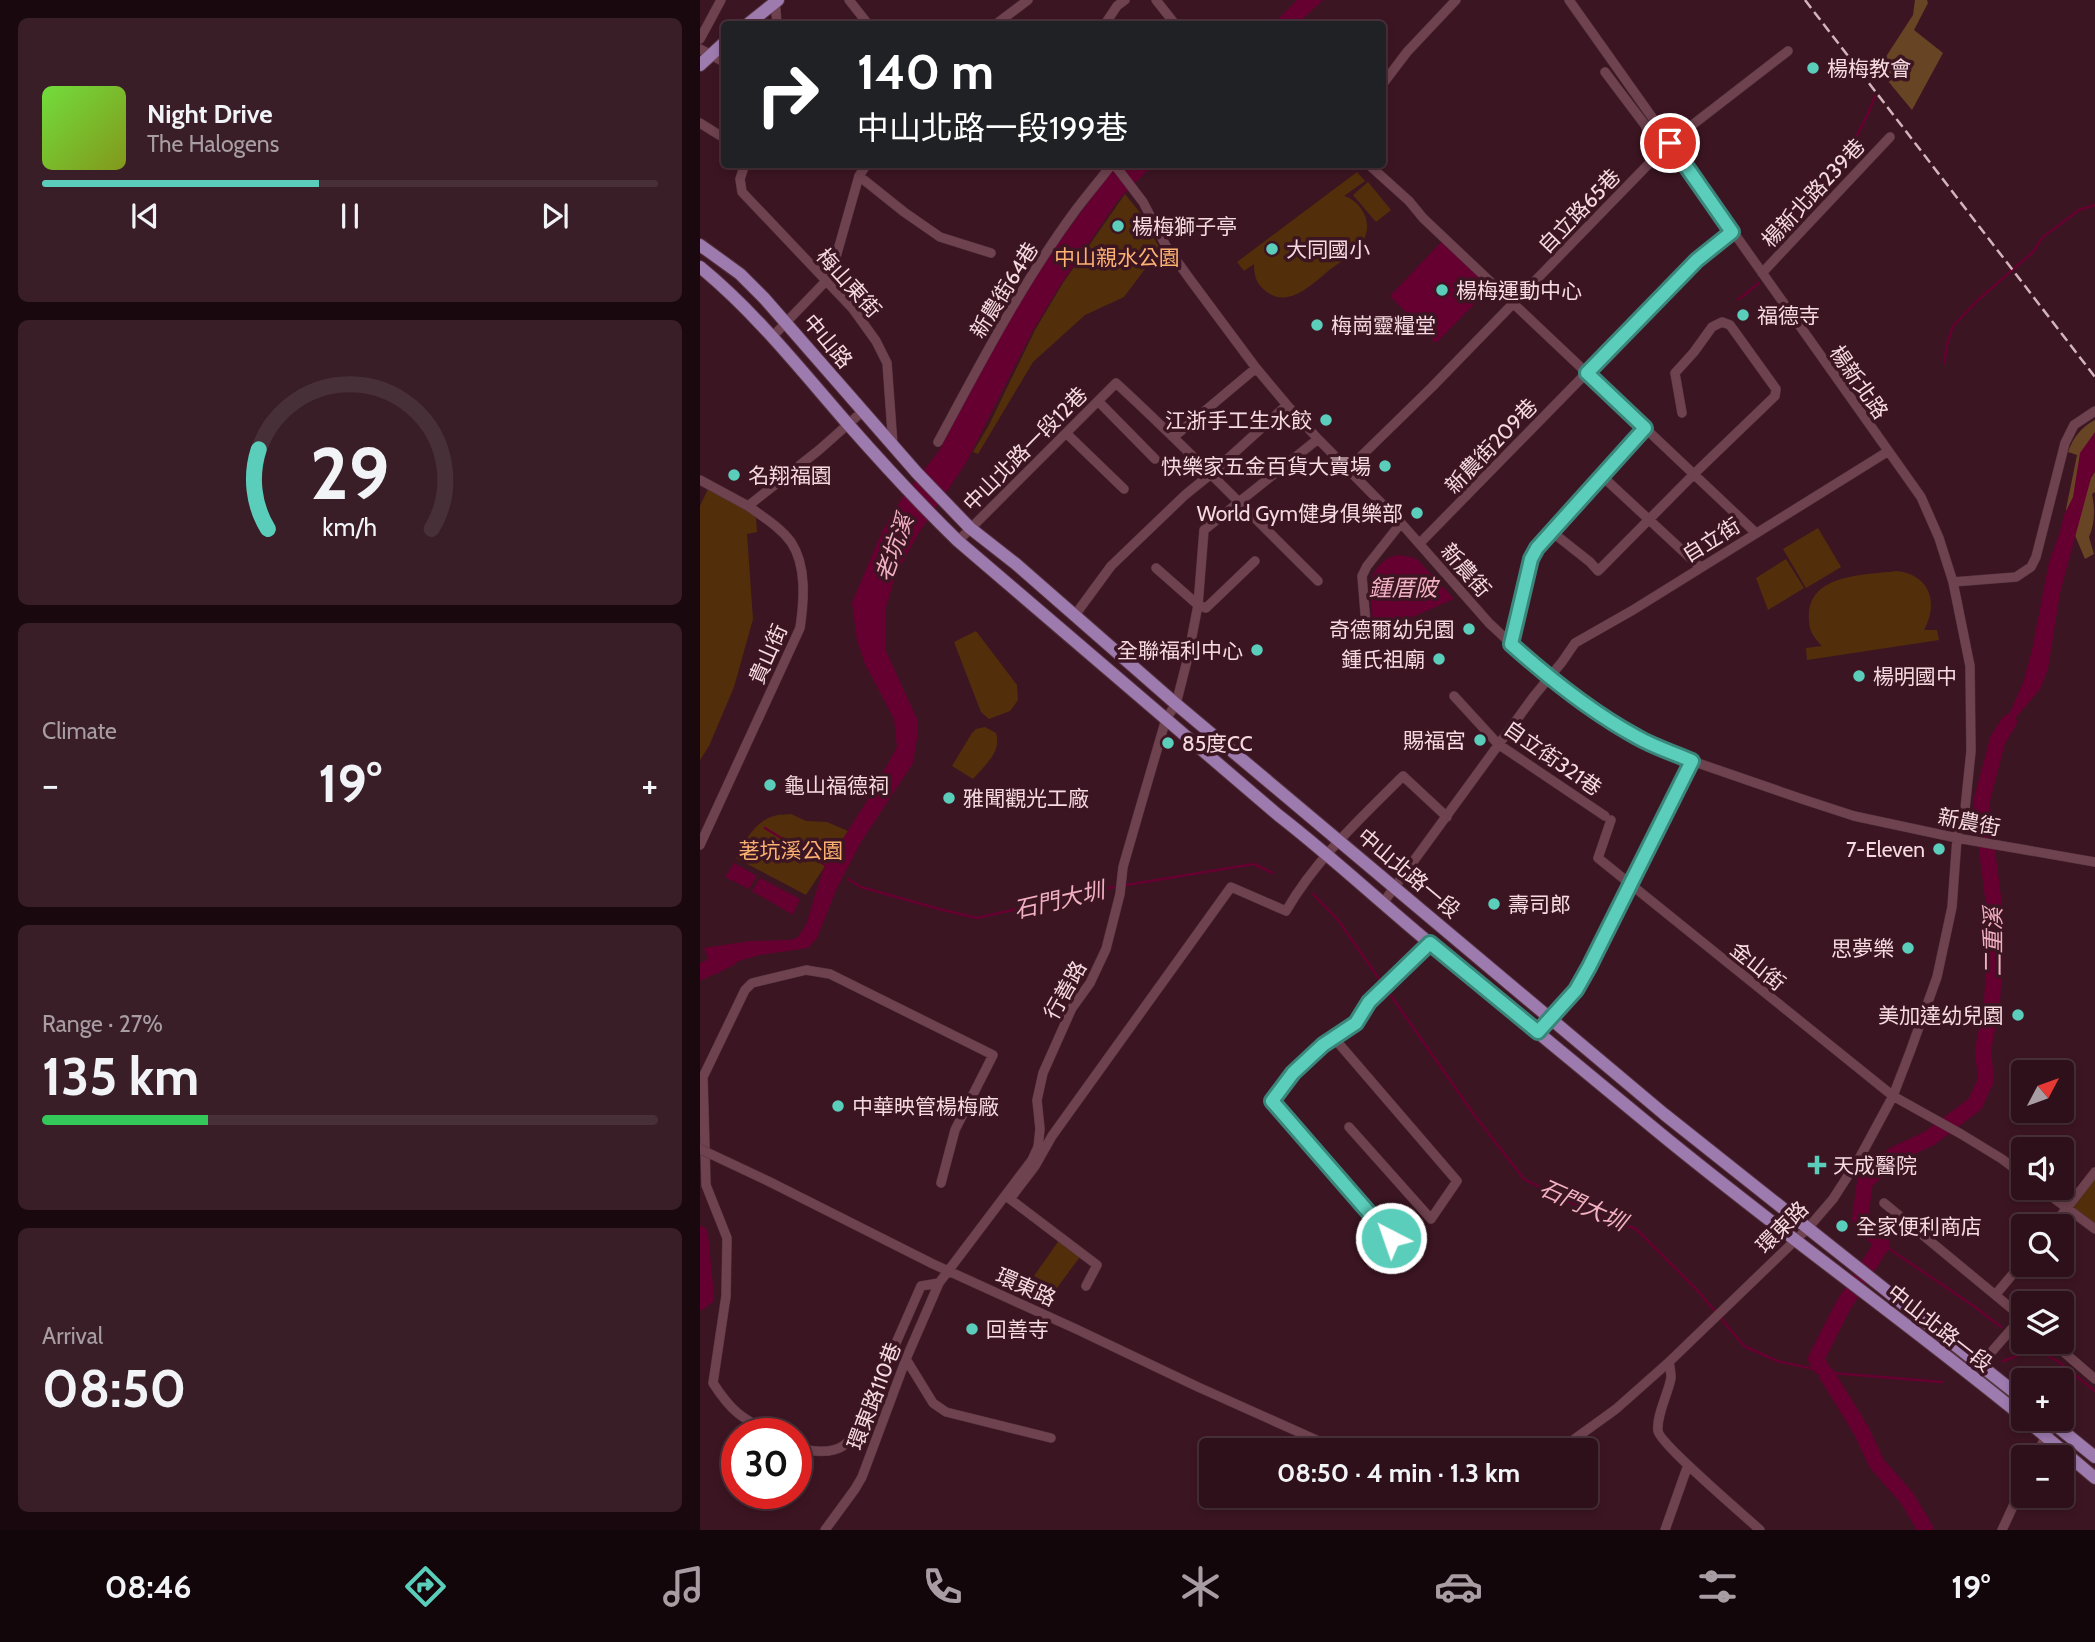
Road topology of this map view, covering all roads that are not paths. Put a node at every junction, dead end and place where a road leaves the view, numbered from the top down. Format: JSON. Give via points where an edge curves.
{"nodes":[{"id":1,"x":721,"y":0,"type":"edge"},
{"id":2,"x":849,"y":0,"type":"edge"},
{"id":3,"x":1028,"y":0,"type":"edge"},
{"id":4,"x":1125,"y":0,"type":"edge"},
{"id":5,"x":1156,"y":0,"type":"edge"},
{"id":6,"x":1456,"y":0,"type":"edge"},
{"id":7,"x":1569,"y":0,"type":"edge"},
{"id":8,"x":776,"y":1,"type":"edge"},
{"id":9,"x":752,"y":21,"type":"edge"},
{"id":10,"x":777,"y":21,"type":"edge"},
{"id":11,"x":866,"y":21,"type":"edge"},
{"id":12,"x":1000,"y":21,"type":"edge"},
{"id":13,"x":1107,"y":21,"type":"edge"},
{"id":14,"x":1173,"y":21,"type":"edge"},
{"id":15,"x":700,"y":40,"type":"edge"},
{"id":16,"x":721,"y":44,"type":"edge"},
{"id":17,"x":1788,"y":51,"type":"dead end"},
{"id":18,"x":705,"y":52,"type":"edge"},
{"id":19,"x":721,"y":60,"type":"edge"},
{"id":20,"x":700,"y":65,"type":"edge"},
{"id":21,"x":1605,"y":72,"type":"dead end"},
{"id":22,"x":1386,"y":80,"type":"edge"},
{"id":23,"x":700,"y":122,"type":"edge"},
{"id":24,"x":721,"y":136,"type":"edge"},
{"id":25,"x":1890,"y":137,"type":"dead end"},
{"id":26,"x":1670,"y":143,"type":"junction"},
{"id":27,"x":1658,"y":155,"type":"junction"},
{"id":28,"x":744,"y":168,"type":"edge"},
{"id":29,"x":864,"y":168,"type":"edge"},
{"id":30,"x":1110,"y":168,"type":"edge"},
{"id":31,"x":1116,"y":168,"type":"edge"},
{"id":32,"x":1372,"y":168,"type":"edge"},
{"id":33,"x":859,"y":176,"type":"junction"},
{"id":34,"x":1732,"y":232,"type":"junction"},
{"id":35,"x":700,"y":245,"type":"edge"},
{"id":36,"x":991,"y":253,"type":"dead end"},
{"id":37,"x":700,"y":267,"type":"edge"},
{"id":38,"x":1762,"y":273,"type":"junction"},
{"id":39,"x":825,"y":282,"type":"junction"},
{"id":40,"x":1513,"y":303,"type":"junction"},
{"id":41,"x":786,"y":322,"type":"junction"},
{"id":42,"x":773,"y":336,"type":"junction"},
{"id":43,"x":1256,"y":368,"type":"junction"},
{"id":44,"x":1587,"y":373,"type":"junction"},
{"id":45,"x":1098,"y":401,"type":"junction"},
{"id":46,"x":1287,"y":404,"type":"junction"},
{"id":47,"x":863,"y":411,"type":"junction"},
{"id":48,"x":2095,"y":411,"type":"edge"},
{"id":49,"x":1682,"y":413,"type":"dead end"},
{"id":50,"x":848,"y":424,"type":"junction"},
{"id":51,"x":1645,"y":428,"type":"junction"},
{"id":52,"x":1066,"y":433,"type":"junction"},
{"id":53,"x":1174,"y":436,"type":"junction"},
{"id":54,"x":1318,"y":439,"type":"junction"},
{"id":55,"x":938,"y":442,"type":"dead end"},
{"id":56,"x":893,"y":445,"type":"junction"},
{"id":57,"x":1888,"y":452,"type":"junction"},
{"id":58,"x":1155,"y":459,"type":"dead end"},
{"id":59,"x":1348,"y":469,"type":"junction"},
{"id":60,"x":1211,"y":474,"type":"junction"},
{"id":61,"x":1694,"y":474,"type":"junction"},
{"id":62,"x":1602,"y":476,"type":"junction"},
{"id":63,"x":700,"y":480,"type":"edge"},
{"id":64,"x":1124,"y":489,"type":"dead end"},
{"id":65,"x":942,"y":501,"type":"joint"},
{"id":66,"x":1237,"y":502,"type":"junction"},
{"id":67,"x":748,"y":506,"type":"junction"},
{"id":68,"x":932,"y":516,"type":"joint"},
{"id":69,"x":1650,"y":519,"type":"junction"},
{"id":70,"x":1401,"y":523,"type":"junction"},
{"id":71,"x":970,"y":528,"type":"junction"},
{"id":72,"x":1552,"y":532,"type":"junction"},
{"id":73,"x":1756,"y":533,"type":"junction"},
{"id":74,"x":958,"y":541,"type":"junction"},
{"id":75,"x":1420,"y":543,"type":"junction"},
{"id":76,"x":1255,"y":561,"type":"dead end"},
{"id":77,"x":1700,"y":567,"type":"junction"},
{"id":78,"x":1156,"y":568,"type":"dead end"},
{"id":79,"x":1318,"y":581,"type":"dead end"},
{"id":80,"x":1953,"y":582,"type":"junction"},
{"id":81,"x":1198,"y":605,"type":"junction"},
{"id":82,"x":1075,"y":615,"type":"junction"},
{"id":83,"x":1367,"y":637,"type":"dead end"},
{"id":84,"x":1511,"y":644,"type":"junction"},
{"id":85,"x":1548,"y":678,"type":"junction"},
{"id":86,"x":1454,"y":696,"type":"dead end"},
{"id":87,"x":1176,"y":704,"type":"junction"},
{"id":88,"x":1166,"y":719,"type":"junction"},
{"id":89,"x":1498,"y":744,"type":"junction"},
{"id":90,"x":1692,"y":761,"type":"junction"},
{"id":91,"x":1447,"y":817,"type":"junction"},
{"id":92,"x":1608,"y":818,"type":"joint"},
{"id":93,"x":1958,"y":838,"type":"junction"},
{"id":94,"x":1339,"y":839,"type":"junction"},
{"id":95,"x":700,"y":845,"type":"edge"},
{"id":96,"x":1328,"y":854,"type":"junction"},
{"id":97,"x":2095,"y":862,"type":"edge"},
{"id":98,"x":1630,"y":886,"type":"junction"},
{"id":99,"x":1395,"y":887,"type":"junction"},
{"id":100,"x":1383,"y":903,"type":"junction"},
{"id":101,"x":1430,"y":943,"type":"junction"},
{"id":102,"x":1550,"y":1019,"type":"junction"},
{"id":103,"x":1538,"y":1032,"type":"junction"},
{"id":104,"x":1334,"y":1038,"type":"junction"},
{"id":105,"x":1893,"y":1096,"type":"junction"},
{"id":106,"x":1349,"y":1127,"type":"dead end"},
{"id":107,"x":700,"y":1149,"type":"edge"},
{"id":108,"x":2011,"y":1166,"type":"edge"},
{"id":109,"x":2095,"y":1172,"type":"edge"},
{"id":110,"x":941,"y":1183,"type":"dead end"},
{"id":111,"x":2055,"y":1200,"type":"edge"},
{"id":112,"x":1885,"y":1203,"type":"dead end"},
{"id":113,"x":2067,"y":1209,"type":"junction"},
{"id":114,"x":2063,"y":1214,"type":"edge"},
{"id":115,"x":1808,"y":1228,"type":"junction"},
{"id":116,"x":2095,"y":1229,"type":"edge"},
{"id":117,"x":1796,"y":1240,"type":"junction"},
{"id":118,"x":1407,"y":1257,"type":"dead end"},
{"id":119,"x":948,"y":1271,"type":"junction"},
{"id":120,"x":2011,"y":1276,"type":"edge"},
{"id":121,"x":939,"y":1283,"type":"junction"},
{"id":122,"x":1086,"y":1286,"type":"dead end"},
{"id":123,"x":1996,"y":1294,"type":"junction"},
{"id":124,"x":2011,"y":1307,"type":"edge"},
{"id":125,"x":2011,"y":1331,"type":"edge"},
{"id":126,"x":2066,"y":1354,"type":"edge"},
{"id":127,"x":906,"y":1359,"type":"junction"},
{"id":128,"x":1669,"y":1362,"type":"junction"},
{"id":129,"x":1980,"y":1365,"type":"junction"},
{"id":130,"x":2095,"y":1379,"type":"edge"},
{"id":131,"x":2011,"y":1390,"type":"edge"},
{"id":132,"x":2011,"y":1407,"type":"edge"},
{"id":133,"x":745,"y":1418,"type":"edge"},
{"id":134,"x":2040,"y":1431,"type":"edge"},
{"id":135,"x":2048,"y":1431,"type":"edge"},
{"id":136,"x":2063,"y":1431,"type":"edge"},
{"id":137,"x":2046,"y":1436,"type":"junction"},
{"id":138,"x":1051,"y":1438,"type":"dead end"},
{"id":139,"x":1312,"y":1438,"type":"edge"},
{"id":140,"x":1576,"y":1438,"type":"edge"},
{"id":141,"x":2042,"y":1445,"type":"edge"},
{"id":142,"x":812,"y":1450,"type":"edge"},
{"id":143,"x":2095,"y":1457,"type":"edge"},
{"id":144,"x":1688,"y":1465,"type":"junction"},
{"id":145,"x":2095,"y":1478,"type":"edge"},
{"id":146,"x":2012,"y":1508,"type":"edge"},
{"id":147,"x":825,"y":1530,"type":"edge"},
{"id":148,"x":1665,"y":1530,"type":"edge"},
{"id":149,"x":1760,"y":1530,"type":"edge"},
{"id":150,"x":2002,"y":1530,"type":"edge"}],
"edges":[{"from":1,"to":15,"type":"street"},
{"from":2,"to":11,"type":"street"},
{"from":3,"to":12,"type":"street"},
{"from":4,"to":13,"type":"street"},
{"from":5,"to":14,"type":"street"},
{"from":6,"to":22,"type":"street"},
{"from":7,"to":26,"type":"street","name":"楊新北路"},
{"from":8,"to":9,"type":"main road"},
{"from":8,"to":10,"type":"street"},
{"from":16,"to":18,"type":"main road"},
{"from":17,"to":26,"type":"street","name":"自立路65巷"},
{"from":18,"to":19,"type":"street"},
{"from":18,"to":20,"type":"main road"},
{"from":21,"to":27,"type":"street","via":[[1644,125]]},
{"from":23,"to":24,"type":"street"},
{"from":25,"to":38,"type":"street","name":"楊新北路239巷"},
{"from":26,"to":27,"type":"street","name":"自立路65巷"},
{"from":26,"to":34,"type":"street","name":"楊新北路"},
{"from":27,"to":40,"type":"street","name":"自立路65巷"},
{"from":28,"to":39,"type":"street","name":"梅山東街","via":[[742,192]]},
{"from":29,"to":33,"type":"street"},
{"from":30,"to":55,"type":"street","name":"新農街64巷","via":[[1029,280]]},
{"from":31,"to":43,"type":"street","name":"新農街","via":[[1143,202],[1166,246]]},
{"from":32,"to":40,"type":"street","name":"自立街"},
{"from":33,"to":36,"type":"street","via":[[940,237]]},
{"from":33,"to":39,"type":"street"},
{"from":34,"to":38,"type":"street","name":"楊新北路"},
{"from":34,"to":44,"type":"street","name":"新農街209巷","via":[[1697,260]]},
{"from":35,"to":41,"type":"main road","name":"中山路","via":[[740,274]]},
{"from":37,"to":42,"type":"main road","name":"中山路"},
{"from":38,"to":57,"type":"street","name":"楊新北路"},
{"from":39,"to":41,"type":"street"},
{"from":39,"to":56,"type":"street","name":"梅山東街","via":[[853,309],[887,363]]},
{"from":40,"to":44,"type":"street","name":"自立街"},
{"from":40,"to":59,"type":"street","name":"自立路65巷"},
{"from":41,"to":42,"type":"street"},
{"from":41,"to":47,"type":"main road","name":"中山路"},
{"from":42,"to":50,"type":"main road","name":"中山路"},
{"from":43,"to":46,"type":"street","name":"新農街"},
{"from":43,"to":53,"type":"street"},
{"from":44,"to":51,"type":"street","name":"自立街"},
{"from":44,"to":75,"type":"street","name":"新農街209巷"},
{"from":45,"to":52,"type":"street","name":"中山北路一段12巷"},
{"from":45,"to":53,"type":"street","name":"中山北路一段12巷","via":[[1116,383]]},
{"from":45,"to":58,"type":"street"},
{"from":46,"to":54,"type":"street","name":"新農街"},
{"from":46,"to":60,"type":"street"},
{"from":47,"to":50,"type":"street"},
{"from":47,"to":56,"type":"main road","name":"中山路"},
{"from":48,"to":80,"type":"street","via":[[2074,425],[2065,443],[2031,567],[2016,576]]},
{"from":49,"to":61,"type":"street","via":[[1675,373],[1712,327],[1722,322],[1730,325],[1776,389],[1775,396]]},
{"from":50,"to":67,"type":"street"},
{"from":50,"to":68,"type":"main road","name":"中山路"},
{"from":51,"to":61,"type":"street","name":"自立街"},
{"from":51,"to":62,"type":"street"},
{"from":52,"to":64,"type":"street"},
{"from":52,"to":71,"type":"street","name":"中山北路一段12巷"},
{"from":53,"to":60,"type":"street"},
{"from":54,"to":59,"type":"street","name":"新農街"},
{"from":54,"to":66,"type":"street"},
{"from":56,"to":65,"type":"main road","name":"中山路"},
{"from":57,"to":73,"type":"street"},
{"from":57,"to":80,"type":"street","name":"楊新北路","via":[[1921,497]]},
{"from":59,"to":70,"type":"street","name":"新農街"},
{"from":60,"to":66,"type":"street"},
{"from":60,"to":82,"type":"street","via":[[1111,566]]},
{"from":61,"to":69,"type":"street"},
{"from":61,"to":73,"type":"street","name":"自立街"},
{"from":62,"to":69,"type":"street"},
{"from":62,"to":72,"type":"street"},
{"from":63,"to":67,"type":"street","name":"貴山街"},
{"from":65,"to":71,"type":"main road","name":"中山北路一段"},
{"from":66,"to":79,"type":"street"},
{"from":66,"to":81,"type":"street","name":"行善路","via":[[1204,530]]},
{"from":67,"to":95,"type":"street","name":"貴山街","via":[[791,542],[800,565],[803,608],[800,628]]},
{"from":68,"to":74,"type":"main road","name":"中山北路一段"},
{"from":69,"to":72,"type":"street","via":[[1598,571]]},
{"from":69,"to":77,"type":"street"},
{"from":70,"to":75,"type":"street","name":"新農街"},
{"from":70,"to":83,"type":"street","via":[[1363,576]]},
{"from":71,"to":74,"type":"street","name":"中山北路一段12巷"},
{"from":71,"to":82,"type":"main road","name":"中山北路一段"},
{"from":72,"to":84,"type":"street","via":[[1531,559]]},
{"from":73,"to":77,"type":"street","name":"自立街"},
{"from":74,"to":88,"type":"main road","name":"中山北路一段"},
{"from":75,"to":84,"type":"street","name":"新農街"},
{"from":76,"to":81,"type":"street","via":[[1206,608]]},
{"from":77,"to":85,"type":"street","name":"自立街","via":[[1575,642]]},
{"from":78,"to":81,"type":"street"},
{"from":80,"to":93,"type":"street","name":"楊新北路","via":[[1970,666],[1971,751]]},
{"from":81,"to":87,"type":"street","name":"行善路"},
{"from":82,"to":87,"type":"main road","name":"中山北路一段"},
{"from":84,"to":85,"type":"street","name":"新農街"},
{"from":85,"to":89,"type":"street","name":"自立街"},
{"from":85,"to":90,"type":"street","name":"新農街","via":[[1627,731]]},
{"from":86,"to":89,"type":"street","name":"自立街321巷"},
{"from":87,"to":88,"type":"street","name":"行善路"},
{"from":87,"to":94,"type":"main road","name":"中山北路一段"},
{"from":88,"to":96,"type":"main road","name":"中山北路一段"},
{"from":88,"to":119,"type":"street","name":"行善路","via":[[1102,959],[1072,1008],[1043,1073],[1037,1100],[1038,1147]]},
{"from":89,"to":91,"type":"street","name":"自立街"},
{"from":89,"to":92,"type":"street","name":"自立街321巷"},
{"from":90,"to":93,"type":"street","name":"新農街","via":[[1854,816]]},
{"from":90,"to":98,"type":"street"},
{"from":91,"to":94,"type":"street","via":[[1403,776]]},
{"from":91,"to":99,"type":"street","name":"自立街"},
{"from":92,"to":98,"type":"street","name":"金山街","via":[[1598,858]]},
{"from":93,"to":97,"type":"street","name":"新農街"},
{"from":93,"to":105,"type":"street","name":"環東路","via":[[1952,907],[1937,977]]},
{"from":94,"to":96,"type":"street"},
{"from":94,"to":99,"type":"main road","name":"中山北路一段"},
{"from":96,"to":100,"type":"main road","name":"中山北路一段"},
{"from":96,"to":122,"type":"street","via":[[1286,911],[1231,887],[1010,1199],[1097,1265]]},
{"from":98,"to":102,"type":"street","via":[[1576,990]]},
{"from":98,"to":105,"type":"street","name":"金山街"},
{"from":99,"to":100,"type":"street","name":"自立街"},
{"from":99,"to":102,"type":"main road","name":"中山北路一段"},
{"from":100,"to":101,"type":"main road","name":"中山北路一段"},
{"from":101,"to":103,"type":"main road","name":"中山北路一段"},
{"from":101,"to":104,"type":"street","via":[[1377,993],[1356,1023]]},
{"from":102,"to":103,"type":"street"},
{"from":102,"to":115,"type":"main road","name":"中山北路一段"},
{"from":103,"to":117,"type":"main road","name":"中山北路一段"},
{"from":104,"to":106,"type":"street","via":[[1457,1181],[1430,1219]]},
{"from":104,"to":118,"type":"street","via":[[1293,1073],[1272,1101]]},
{"from":105,"to":108,"type":"street","name":"金山街"},
{"from":105,"to":115,"type":"street","name":"環東路","via":[[1840,1189]]},
{"from":107,"to":119,"type":"street","name":"環東路","bridge":true},
{"from":109,"to":113,"type":"street"},
{"from":110,"to":133,"type":"street","via":[[955,1130],[993,1055],[830,974],[806,970],[752,983],[703,1077],[706,1185],[727,1238],[726,1296],[713,1383],[729,1406]]},
{"from":111,"to":113,"type":"street"},
{"from":112,"to":123,"type":"street"},
{"from":113,"to":114,"type":"street"},
{"from":113,"to":116,"type":"street"},
{"from":115,"to":117,"type":"street","name":"環東路"},
{"from":115,"to":129,"type":"main road","name":"中山北路一段"},
{"from":117,"to":128,"type":"street","name":"環東路"},
{"from":117,"to":132,"type":"main road","name":"中山北路一段"},
{"from":119,"to":121,"type":"street","name":"環東路110巷"},
{"from":119,"to":139,"type":"street","name":"環東路"},
{"from":120,"to":123,"type":"street"},
{"from":121,"to":127,"type":"street","name":"環東路110巷"},
{"from":121,"to":142,"type":"street","via":[[921,1286],[856,1434],[840,1448]]},
{"from":123,"to":124,"type":"street"},
{"from":125,"to":129,"type":"street"},
{"from":126,"to":130,"type":"street"},
{"from":127,"to":138,"type":"street","via":[[933,1403],[946,1412]]},
{"from":127,"to":147,"type":"street","name":"環東路110巷","via":[[862,1476]]},
{"from":128,"to":140,"type":"street","name":"環東路"},
{"from":128,"to":144,"type":"street","via":[[1671,1376],[1658,1433]]},
{"from":129,"to":131,"type":"main road","name":"中山北路一段"},
{"from":134,"to":137,"type":"main road","name":"中山北路一段"},
{"from":135,"to":137,"type":"street"},
{"from":136,"to":143,"type":"main road"},
{"from":137,"to":141,"type":"street"},
{"from":137,"to":145,"type":"main road","name":"中山北路一段"},
{"from":144,"to":148,"type":"street"},
{"from":144,"to":149,"type":"street"},
{"from":146,"to":150,"type":"street"}]}
